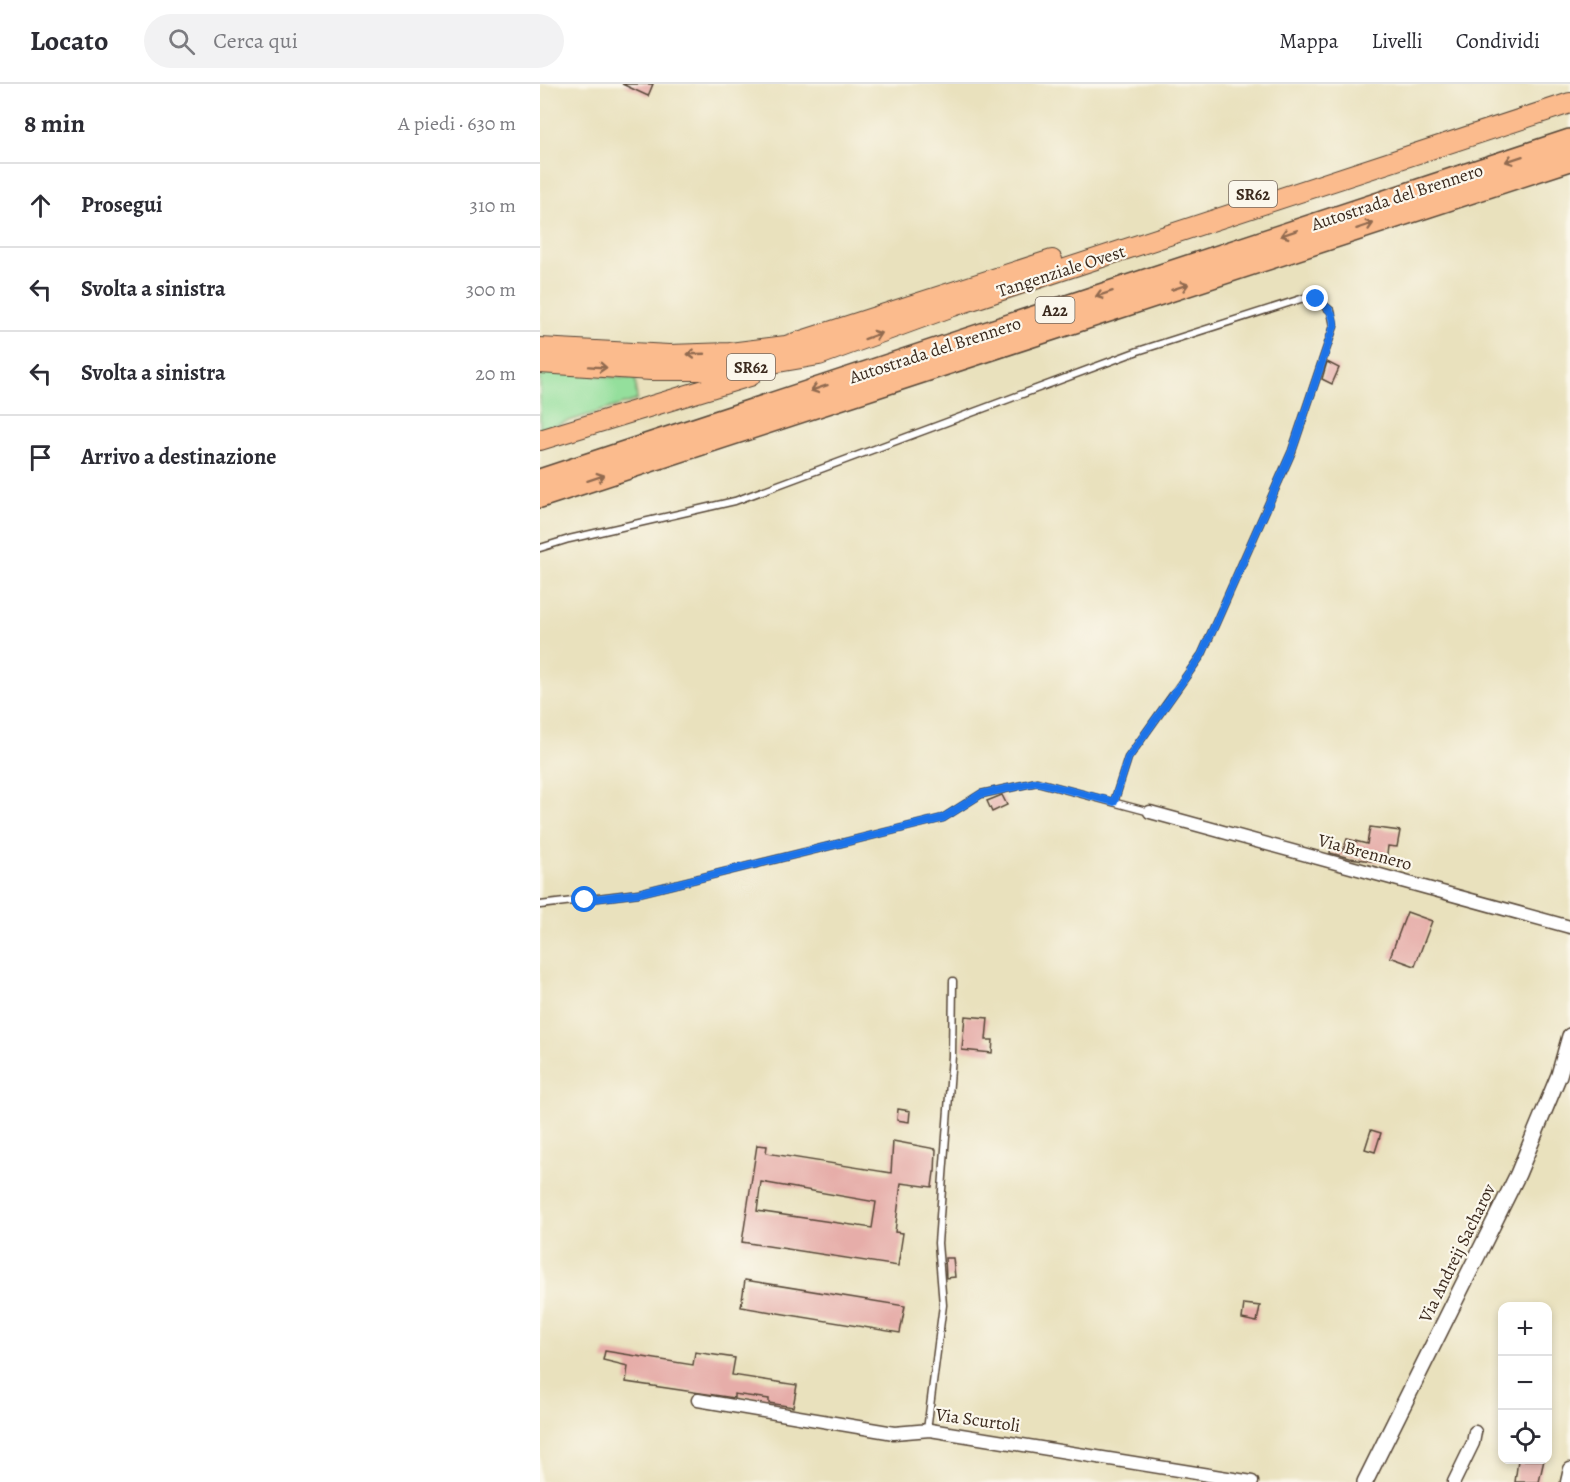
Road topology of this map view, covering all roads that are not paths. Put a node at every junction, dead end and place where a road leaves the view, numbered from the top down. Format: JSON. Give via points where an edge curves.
{"nodes":[{"id":1,"x":1570,"y":89,"type":"edge"},
{"id":2,"x":1570,"y":103,"type":"edge"},
{"id":3,"x":1570,"y":140,"type":"edge"},
{"id":4,"x":1570,"y":160,"type":"edge"},
{"id":5,"x":543,"y":351,"type":"edge"},
{"id":6,"x":819,"y":355,"type":"junction"},
{"id":7,"x":540,"y":440,"type":"edge"},
{"id":8,"x":540,"y":480,"type":"edge"},
{"id":9,"x":540,"y":497,"type":"edge"},
{"id":10,"x":540,"y":548,"type":"edge"},
{"id":11,"x":1114,"y":802,"type":"junction"},
{"id":12,"x":1150,"y":812,"type":"joint"},
{"id":13,"x":540,"y":905,"type":"edge"},
{"id":14,"x":1570,"y":927,"type":"edge"},
{"id":15,"x":953,"y":981,"type":"dead end"},
{"id":16,"x":1570,"y":1036,"type":"edge"},
{"id":17,"x":698,"y":1400,"type":"dead end"},
{"id":18,"x":927,"y":1430,"type":"junction"},
{"id":19,"x":1475,"y":1432,"type":"dead end"},
{"id":20,"x":1570,"y":1468,"type":"edge"},
{"id":21,"x":1252,"y":1482,"type":"edge"},
{"id":22,"x":1365,"y":1482,"type":"edge"},
{"id":23,"x":1454,"y":1482,"type":"edge"},
{"id":24,"x":1568,"y":1482,"type":"edge"}],
"edges":[{"from":1,"to":5,"type":"highway","name":"Tangenziale Ovest","number":"SR62","one_way":true,"via":[[786,346],[669,355]]},
{"from":6,"to":2,"type":"highway","name":"Tangenziale Ovest","number":"SR62","one_way":true},
{"from":3,"to":8,"type":"highway","name":"Autostrada del Brennero","number":"A22","one_way":true},
{"from":9,"to":4,"type":"highway","name":"Autostrada del Brennero","number":"A22","one_way":true},
{"from":5,"to":6,"type":"highway","name":"Tangenziale Ovest","number":"SR62","one_way":true,"via":[[651,370],[730,370]]},
{"from":6,"to":7,"type":"highway"},
{"from":10,"to":11,"type":"lane","via":[[735,501],[1138,351],[1307,297],[1316,299],[1331,311],[1334,326],[1292,451],[1202,654],[1128,758]]},
{"from":11,"to":12,"type":"lane"},
{"from":11,"to":13,"type":"lane","via":[[1037,782],[981,794],[943,818],[639,893]]},
{"from":12,"to":14,"type":"street","name":"Via Brennero"},
{"from":15,"to":18,"type":"lane","via":[[952,1056],[938,1243],[943,1305]]},
{"from":16,"to":22,"type":"street","name":"Via Andreij Sacharov","via":[[1518,1174]]},
{"from":17,"to":18,"type":"street","name":"Via Scurtoli","via":[[894,1433]]},
{"from":18,"to":21,"type":"street","name":"Via Scurtoli"},
{"from":19,"to":23,"type":"street"},
{"from":20,"to":24,"type":"street"}]}
